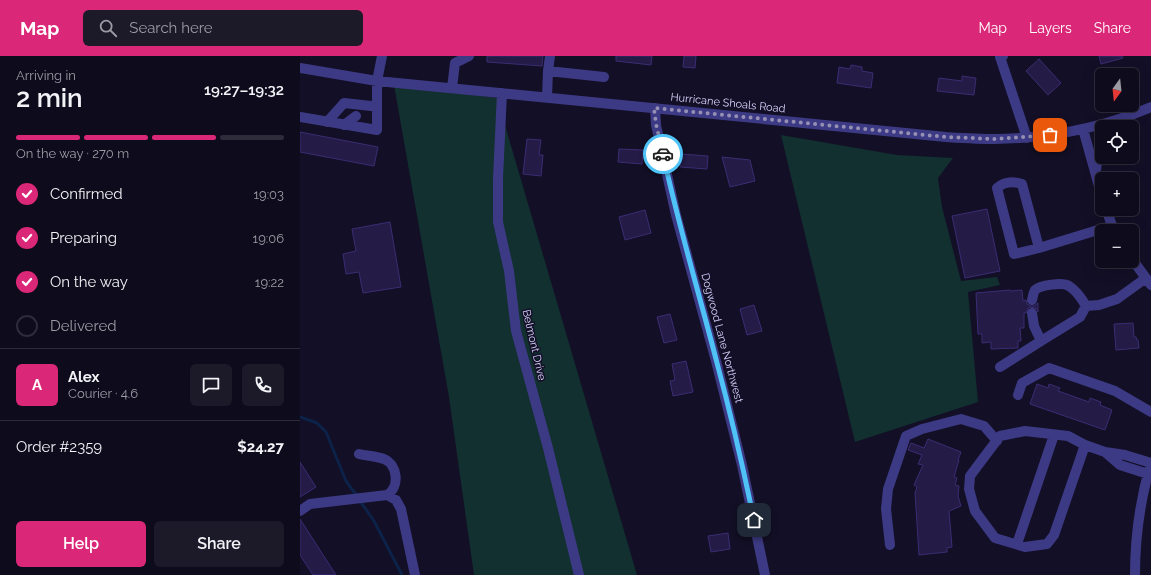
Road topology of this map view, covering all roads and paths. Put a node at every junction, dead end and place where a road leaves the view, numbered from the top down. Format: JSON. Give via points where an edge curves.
{"nodes":[{"id":1,"x":382,"y":56,"type":"edge"},
{"id":2,"x":470,"y":56,"type":"edge"},
{"id":3,"x":550,"y":56,"type":"edge"},
{"id":4,"x":1003,"y":56,"type":"edge"},
{"id":5,"x":300,"y":68,"type":"edge"},
{"id":6,"x":548,"y":71,"type":"junction"},
{"id":7,"x":604,"y":76,"type":"dead end"},
{"id":8,"x":377,"y":81,"type":"junction"},
{"id":9,"x":452,"y":88,"type":"junction"},
{"id":10,"x":502,"y":93,"type":"junction"},
{"id":11,"x":547,"y":97,"type":"junction"},
{"id":12,"x":1151,"y":107,"type":"edge"},
{"id":13,"x":654,"y":108,"type":"junction"},
{"id":14,"x":367,"y":109,"type":"junction"},
{"id":15,"x":300,"y":117,"type":"edge"},
{"id":16,"x":1120,"y":120,"type":"edge"},
{"id":17,"x":327,"y":122,"type":"junction"},
{"id":18,"x":344,"y":125,"type":"junction"},
{"id":19,"x":1095,"y":127,"type":"edge"},
{"id":20,"x":1083,"y":129,"type":"junction"},
{"id":21,"x":1027,"y":138,"type":"junction"},
{"id":22,"x":1095,"y":176,"type":"edge"},
{"id":23,"x":1095,"y":233,"type":"edge"},
{"id":24,"x":1035,"y":249,"type":"junction"},
{"id":25,"x":1139,"y":268,"type":"edge"},
{"id":26,"x":1148,"y":281,"type":"edge"},
{"id":27,"x":1032,"y":300,"type":"dead end"},
{"id":28,"x":1086,"y":306,"type":"junction"},
{"id":29,"x":1032,"y":313,"type":"dead end"},
{"id":30,"x":1041,"y":341,"type":"junction"},
{"id":31,"x":1000,"y":367,"type":"dead end"},
{"id":32,"x":1018,"y":395,"type":"dead end"},
{"id":33,"x":1151,"y":412,"type":"edge"},
{"id":34,"x":1054,"y":435,"type":"junction"},
{"id":35,"x":997,"y":441,"type":"junction"},
{"id":36,"x":1085,"y":444,"type":"junction"},
{"id":37,"x":1105,"y":452,"type":"junction"},
{"id":38,"x":359,"y":454,"type":"dead end"},
{"id":39,"x":1151,"y":463,"type":"edge"},
{"id":40,"x":1148,"y":474,"type":"junction"},
{"id":41,"x":387,"y":495,"type":"junction"},
{"id":42,"x":300,"y":511,"type":"edge"},
{"id":43,"x":1017,"y":544,"type":"junction"},
{"id":44,"x":890,"y":545,"type":"dead end"},
{"id":45,"x":415,"y":575,"type":"edge"},
{"id":46,"x":579,"y":575,"type":"edge"},
{"id":47,"x":765,"y":575,"type":"edge"},
{"id":48,"x":1135,"y":575,"type":"edge"}],
"edges":[{"from":1,"to":8,"type":"street"},
{"from":2,"to":9,"type":"street","via":[[455,63]]},
{"from":3,"to":6,"type":"street"},
{"from":4,"to":21,"type":"street","via":[[1000,57]]},
{"from":5,"to":8,"type":"street","name":"Hurricane Shoals Road"},
{"from":6,"to":7,"type":"street"},
{"from":6,"to":11,"type":"street"},
{"from":8,"to":9,"type":"street","name":"Hurricane Shoals Road"},
{"from":8,"to":14,"type":"street"},
{"from":9,"to":10,"type":"street","name":"Hurricane Shoals Road"},
{"from":10,"to":11,"type":"street","name":"Hurricane Shoals Road"},
{"from":10,"to":46,"type":"street","name":"Belmont Drive","via":[[498,222],[509,271],[516,331]]},
{"from":11,"to":13,"type":"street","name":"Hurricane Shoals Road"},
{"from":12,"to":16,"type":"street","name":"Hurricane Shoals Road"},
{"from":13,"to":21,"type":"street","name":"Hurricane Shoals Road","via":[[946,137]]},
{"from":13,"to":47,"type":"street","name":"Dogwood Lane Northwest","via":[[676,215],[742,465]]},
{"from":14,"to":17,"type":"street","via":[[344,104]]},
{"from":14,"to":18,"type":"street"},
{"from":14,"to":18,"type":"street","via":[[377,130]]},
{"from":15,"to":17,"type":"street"},
{"from":17,"to":18,"type":"street"},
{"from":19,"to":20,"type":"street","name":"Hurricane Shoals Road"},
{"from":20,"to":21,"type":"street","name":"Hurricane Shoals Road"},
{"from":20,"to":22,"type":"street"},
{"from":23,"to":24,"type":"street"},
{"from":24,"to":24,"type":"street","via":[[1014,254],[997,188],[1000,185],[1008,182],[1022,184]]},
{"from":25,"to":26,"type":"street"},
{"from":26,"to":28,"type":"street","via":[[1118,299]]},
{"from":27,"to":28,"type":"street","via":[[1034,291],[1040,287],[1068,285]]},
{"from":28,"to":30,"type":"street","via":[[1080,317]]},
{"from":29,"to":30,"type":"street","via":[[1034,326]]},
{"from":30,"to":31,"type":"street"},
{"from":32,"to":33,"type":"street","via":[[1022,383],[1049,368],[1115,391]]},
{"from":34,"to":35,"type":"street","via":[[1025,432],[1000,436]]},
{"from":34,"to":36,"type":"street","via":[[1068,436]]},
{"from":34,"to":43,"type":"street"},
{"from":35,"to":43,"type":"street","via":[[970,476],[969,488],[975,511],[995,538]]},
{"from":35,"to":44,"type":"street","via":[[984,426],[961,419],[906,436],[888,489],[886,509]]},
{"from":36,"to":37,"type":"street"},
{"from":36,"to":43,"type":"street","via":[[1054,534],[1047,544],[1025,547]]},
{"from":37,"to":39,"type":"street"},
{"from":37,"to":40,"type":"street","via":[[1120,464]]},
{"from":38,"to":41,"type":"street","via":[[383,458],[393,468],[396,484]]},
{"from":39,"to":40,"type":"street"},
{"from":40,"to":48,"type":"street","via":[[1136,532]]},
{"from":41,"to":42,"type":"street","via":[[310,504]]},
{"from":41,"to":45,"type":"street","via":[[396,500],[401,509]]}]}
